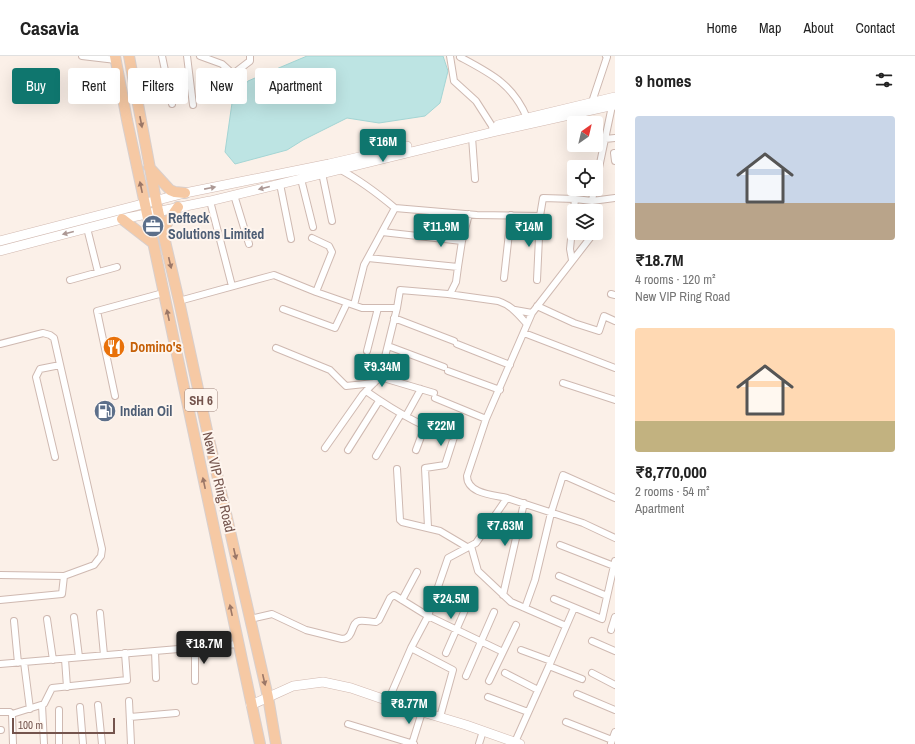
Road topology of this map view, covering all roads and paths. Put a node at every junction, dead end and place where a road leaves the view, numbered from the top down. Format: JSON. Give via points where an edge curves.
{"nodes":[{"id":1,"x":83,"y":56,"type":"edge"},
{"id":2,"x":129,"y":56,"type":"edge"},
{"id":3,"x":162,"y":56,"type":"edge"},
{"id":4,"x":187,"y":56,"type":"edge"},
{"id":5,"x":202,"y":56,"type":"edge"},
{"id":6,"x":250,"y":56,"type":"edge"},
{"id":7,"x":450,"y":56,"type":"edge"},
{"id":8,"x":606,"y":56,"type":"edge"},
{"id":9,"x":460,"y":57,"type":"edge"},
{"id":10,"x":116,"y":58,"type":"edge"},
{"id":11,"x":164,"y":68,"type":"edge"},
{"id":12,"x":615,"y":96,"type":"edge"},
{"id":13,"x":592,"y":102,"type":"junction"},
{"id":14,"x":193,"y":105,"type":"dead end"},
{"id":15,"x":613,"y":105,"type":"edge"},
{"id":16,"x":527,"y":118,"type":"junction"},
{"id":17,"x":493,"y":129,"type":"junction"},
{"id":18,"x":472,"y":137,"type":"junction"},
{"id":19,"x":615,"y":138,"type":"edge"},
{"id":20,"x":605,"y":139,"type":"junction"},
{"id":21,"x":614,"y":153,"type":"edge"},
{"id":22,"x":601,"y":160,"type":"edge"},
{"id":23,"x":615,"y":161,"type":"edge"},
{"id":24,"x":330,"y":164,"type":"junction"},
{"id":25,"x":149,"y":168,"type":"junction"},
{"id":26,"x":339,"y":169,"type":"junction"},
{"id":27,"x":322,"y":173,"type":"junction"},
{"id":28,"x":301,"y":179,"type":"junction"},
{"id":29,"x":475,"y":180,"type":"dead end"},
{"id":30,"x":280,"y":184,"type":"junction"},
{"id":31,"x":185,"y":193,"type":"junction"},
{"id":32,"x":234,"y":195,"type":"junction"},
{"id":33,"x":593,"y":196,"type":"edge"},
{"id":34,"x":615,"y":198,"type":"edge"},
{"id":35,"x":575,"y":199,"type":"junction"},
{"id":36,"x":210,"y":201,"type":"junction"},
{"id":37,"x":592,"y":201,"type":"junction"},
{"id":38,"x":592,"y":204,"type":"edge"},
{"id":39,"x":157,"y":206,"type":"junction"},
{"id":40,"x":178,"y":207,"type":"junction"},
{"id":41,"x":395,"y":208,"type":"junction"},
{"id":42,"x":146,"y":209,"type":"junction"},
{"id":43,"x":469,"y":214,"type":"junction"},
{"id":44,"x":511,"y":215,"type":"junction"},
{"id":45,"x":540,"y":216,"type":"junction"},
{"id":46,"x":122,"y":219,"type":"junction"},
{"id":47,"x":332,"y":221,"type":"dead end"},
{"id":48,"x":313,"y":227,"type":"dead end"},
{"id":49,"x":87,"y":228,"type":"junction"},
{"id":50,"x":163,"y":232,"type":"junction"},
{"id":51,"x":382,"y":232,"type":"junction"},
{"id":52,"x":0,"y":238,"type":"edge"},
{"id":53,"x":312,"y":238,"type":"dead end"},
{"id":54,"x":291,"y":239,"type":"dead end"},
{"id":55,"x":588,"y":240,"type":"edge"},
{"id":56,"x":0,"y":241,"type":"edge"},
{"id":57,"x":462,"y":241,"type":"junction"},
{"id":58,"x":153,"y":243,"type":"junction"},
{"id":59,"x":249,"y":244,"type":"dead end"},
{"id":60,"x":1,"y":251,"type":"edge"},
{"id":61,"x":368,"y":258,"type":"junction"},
{"id":62,"x":572,"y":260,"type":"junction"},
{"id":63,"x":117,"y":267,"type":"dead end"},
{"id":64,"x":458,"y":267,"type":"junction"},
{"id":65,"x":98,"y":272,"type":"junction"},
{"id":66,"x":504,"y":278,"type":"dead end"},
{"id":67,"x":70,"y":280,"type":"dead end"},
{"id":68,"x":537,"y":280,"type":"dead end"},
{"id":69,"x":456,"y":282,"type":"junction"},
{"id":70,"x":232,"y":286,"type":"junction"},
{"id":71,"x":316,"y":292,"type":"junction"},
{"id":72,"x":163,"y":293,"type":"junction"},
{"id":73,"x":450,"y":294,"type":"junction"},
{"id":74,"x":460,"y":296,"type":"junction"},
{"id":75,"x":179,"y":301,"type":"junction"},
{"id":76,"x":347,"y":303,"type":"junction"},
{"id":77,"x":354,"y":305,"type":"junction"},
{"id":78,"x":537,"y":306,"type":"junction"},
{"id":79,"x":378,"y":308,"type":"junction"},
{"id":80,"x":397,"y":308,"type":"junction"},
{"id":81,"x":283,"y":309,"type":"dead end"},
{"id":82,"x":515,"y":310,"type":"junction"},
{"id":83,"x":532,"y":313,"type":"junction"},
{"id":84,"x":394,"y":318,"type":"junction"},
{"id":85,"x":615,"y":320,"type":"edge"},
{"id":86,"x":527,"y":324,"type":"junction"},
{"id":87,"x":524,"y":333,"type":"junction"},
{"id":88,"x":187,"y":338,"type":"junction"},
{"id":89,"x":174,"y":341,"type":"junction"},
{"id":90,"x":0,"y":344,"type":"edge"},
{"id":91,"x":388,"y":346,"type":"junction"},
{"id":92,"x":276,"y":348,"type":"dead end"},
{"id":93,"x":367,"y":352,"type":"dead end"},
{"id":94,"x":60,"y":365,"type":"junction"},
{"id":95,"x":510,"y":365,"type":"junction"},
{"id":96,"x":615,"y":368,"type":"edge"},
{"id":97,"x":380,"y":377,"type":"junction"},
{"id":98,"x":374,"y":382,"type":"junction"},
{"id":99,"x":563,"y":383,"type":"dead end"},
{"id":100,"x":420,"y":389,"type":"junction"},
{"id":101,"x":500,"y":390,"type":"junction"},
{"id":102,"x":366,"y":391,"type":"junction"},
{"id":103,"x":115,"y":396,"type":"dead end"},
{"id":104,"x":614,"y":398,"type":"edge"},
{"id":105,"x":380,"y":401,"type":"junction"},
{"id":106,"x":404,"y":415,"type":"junction"},
{"id":107,"x":486,"y":419,"type":"junction"},
{"id":108,"x":426,"y":426,"type":"junction"},
{"id":109,"x":208,"y":435,"type":"junction"},
{"id":110,"x":194,"y":438,"type":"junction"},
{"id":111,"x":325,"y":448,"type":"dead end"},
{"id":112,"x":348,"y":450,"type":"dead end"},
{"id":113,"x":416,"y":450,"type":"dead end"},
{"id":114,"x":376,"y":456,"type":"dead end"},
{"id":115,"x":55,"y":457,"type":"dead end"},
{"id":116,"x":397,"y":469,"type":"dead end"},
{"id":117,"x":507,"y":498,"type":"junction"},
{"id":118,"x":615,"y":498,"type":"edge"},
{"id":119,"x":524,"y":504,"type":"junction"},
{"id":120,"x":551,"y":513,"type":"junction"},
{"id":121,"x":428,"y":528,"type":"junction"},
{"id":122,"x":615,"y":538,"type":"edge"},
{"id":123,"x":560,"y":545,"type":"dead end"},
{"id":124,"x":469,"y":547,"type":"junction"},
{"id":125,"x":614,"y":563,"type":"edge"},
{"id":126,"x":418,"y":572,"type":"dead end"},
{"id":127,"x":0,"y":575,"type":"edge"},
{"id":128,"x":64,"y":576,"type":"junction"},
{"id":129,"x":558,"y":576,"type":"dead end"},
{"id":130,"x":472,"y":594,"type":"dead end"},
{"id":131,"x":503,"y":595,"type":"junction"},
{"id":132,"x":607,"y":596,"type":"junction"},
{"id":133,"x":554,"y":599,"type":"dead end"},
{"id":134,"x":0,"y":600,"type":"edge"},
{"id":135,"x":402,"y":600,"type":"junction"},
{"id":136,"x":525,"y":608,"type":"junction"},
{"id":137,"x":574,"y":608,"type":"junction"},
{"id":138,"x":494,"y":612,"type":"dead end"},
{"id":139,"x":100,"y":613,"type":"dead end"},
{"id":140,"x":428,"y":616,"type":"junction"},
{"id":141,"x":74,"y":617,"type":"dead end"},
{"id":142,"x":615,"y":617,"type":"edge"},
{"id":143,"x":47,"y":618,"type":"dead end"},
{"id":144,"x":250,"y":619,"type":"junction"},
{"id":145,"x":14,"y":622,"type":"dead end"},
{"id":146,"x":516,"y":624,"type":"dead end"},
{"id":147,"x":566,"y":626,"type":"junction"},
{"id":148,"x":457,"y":630,"type":"junction"},
{"id":149,"x":611,"y":630,"type":"dead end"},
{"id":150,"x":482,"y":641,"type":"junction"},
{"id":151,"x":592,"y":642,"type":"dead end"},
{"id":152,"x":238,"y":644,"type":"junction"},
{"id":153,"x":195,"y":648,"type":"junction"},
{"id":154,"x":411,"y":648,"type":"junction"},
{"id":155,"x":521,"y":650,"type":"dead end"},
{"id":156,"x":155,"y":651,"type":"junction"},
{"id":157,"x":615,"y":651,"type":"edge"},
{"id":158,"x":503,"y":652,"type":"junction"},
{"id":159,"x":446,"y":653,"type":"dead end"},
{"id":160,"x":125,"y":654,"type":"junction"},
{"id":161,"x":104,"y":655,"type":"junction"},
{"id":162,"x":79,"y":657,"type":"junction"},
{"id":163,"x":66,"y":659,"type":"junction"},
{"id":164,"x":53,"y":660,"type":"junction"},
{"id":165,"x":21,"y":662,"type":"junction"},
{"id":166,"x":0,"y":664,"type":"edge"},
{"id":167,"x":550,"y":664,"type":"junction"},
{"id":168,"x":505,"y":673,"type":"dead end"},
{"id":169,"x":592,"y":674,"type":"dead end"},
{"id":170,"x":466,"y":676,"type":"dead end"},
{"id":171,"x":156,"y":678,"type":"dead end"},
{"id":172,"x":582,"y":679,"type":"dead end"},
{"id":173,"x":195,"y":681,"type":"dead end"},
{"id":174,"x":489,"y":681,"type":"dead end"},
{"id":175,"x":615,"y":685,"type":"edge"},
{"id":176,"x":67,"y":687,"type":"junction"},
{"id":177,"x":538,"y":690,"type":"junction"},
{"id":178,"x":577,"y":694,"type":"dead end"},
{"id":179,"x":268,"y":697,"type":"junction"},
{"id":180,"x":488,"y":697,"type":"dead end"},
{"id":181,"x":129,"y":701,"type":"dead end"},
{"id":182,"x":388,"y":701,"type":"junction"},
{"id":183,"x":42,"y":705,"type":"junction"},
{"id":184,"x":98,"y":705,"type":"dead end"},
{"id":185,"x":251,"y":705,"type":"junction"},
{"id":186,"x":80,"y":707,"type":"dead end"},
{"id":187,"x":30,"y":709,"type":"junction"},
{"id":188,"x":59,"y":710,"type":"dead end"},
{"id":189,"x":615,"y":710,"type":"edge"},
{"id":190,"x":0,"y":712,"type":"edge"},
{"id":191,"x":422,"y":712,"type":"junction"},
{"id":192,"x":528,"y":712,"type":"junction"},
{"id":193,"x":176,"y":713,"type":"dead end"},
{"id":194,"x":12,"y":714,"type":"junction"},
{"id":195,"x":130,"y":717,"type":"junction"},
{"id":196,"x":440,"y":717,"type":"junction"},
{"id":197,"x":566,"y":722,"type":"dead end"},
{"id":198,"x":348,"y":724,"type":"dead end"},
{"id":199,"x":483,"y":731,"type":"junction"},
{"id":200,"x":615,"y":732,"type":"edge"},
{"id":201,"x":611,"y":742,"type":"edge"},
{"id":202,"x":517,"y":743,"type":"edge"},
{"id":203,"x":13,"y":744,"type":"edge"},
{"id":204,"x":44,"y":744,"type":"edge"},
{"id":205,"x":59,"y":744,"type":"edge"},
{"id":206,"x":83,"y":744,"type":"edge"},
{"id":207,"x":102,"y":744,"type":"edge"},
{"id":208,"x":131,"y":744,"type":"edge"},
{"id":209,"x":260,"y":744,"type":"edge"},
{"id":210,"x":276,"y":744,"type":"edge"},
{"id":211,"x":413,"y":744,"type":"edge"},
{"id":212,"x":479,"y":744,"type":"edge"}],
"edges":[{"from":1,"to":10,"type":"street"},
{"from":2,"to":25,"type":"main road","name":"New VIP Ring Road","number":"SH 6","one_way":true},
{"from":3,"to":11,"type":"street"},
{"from":4,"to":14,"type":"street"},
{"from":5,"to":6,"type":"street","via":[[222,64],[234,74],[250,61]]},
{"from":7,"to":17,"type":"street","via":[[454,81],[476,101]]},
{"from":8,"to":13,"type":"street"},
{"from":9,"to":16,"type":"street","via":[[503,83],[521,104]]},
{"from":42,"to":10,"type":"main road","name":"New VIP Ring Road","number":"SH 6","one_way":true},
{"from":12,"to":13,"type":"street"},
{"from":13,"to":16,"type":"street"},
{"from":15,"to":17,"type":"street"},
{"from":15,"to":20,"type":"street"},
{"from":16,"to":17,"type":"street"},
{"from":17,"to":18,"type":"street"},
{"from":17,"to":24,"type":"street"},
{"from":18,"to":26,"type":"street"},
{"from":18,"to":29,"type":"street"},
{"from":19,"to":20,"type":"street"},
{"from":20,"to":22,"type":"street"},
{"from":21,"to":23,"type":"street"},
{"from":24,"to":26,"type":"street"},
{"from":31,"to":24,"type":"street","one_way":true},
{"from":25,"to":31,"type":"main road","via":[[170,190]]},
{"from":25,"to":39,"type":"main road","name":"New VIP Ring Road","number":"SH 6"},
{"from":26,"to":27,"type":"street"},
{"from":26,"to":41,"type":"street","via":[[378,193]]},
{"from":27,"to":28,"type":"street"},
{"from":27,"to":47,"type":"street"},
{"from":28,"to":30,"type":"street"},
{"from":28,"to":48,"type":"street"},
{"from":30,"to":32,"type":"street","one_way":true},
{"from":30,"to":54,"type":"street"},
{"from":31,"to":39,"type":"street"},
{"from":32,"to":36,"type":"street"},
{"from":32,"to":59,"type":"street"},
{"from":33,"to":37,"type":"street"},
{"from":34,"to":37,"type":"street"},
{"from":35,"to":37,"type":"street"},
{"from":35,"to":45,"type":"street","via":[[542,198]]},
{"from":35,"to":62,"type":"street","via":[[570,249]]},
{"from":36,"to":40,"type":"street"},
{"from":36,"to":70,"type":"street"},
{"from":37,"to":38,"type":"street"},
{"from":39,"to":40,"type":"street"},
{"from":39,"to":42,"type":"street"},
{"from":39,"to":50,"type":"main road","name":"New VIP Ring Road","number":"SH 6"},
{"from":40,"to":50,"type":"main road"},
{"from":41,"to":43,"type":"street"},
{"from":41,"to":51,"type":"street"},
{"from":42,"to":46,"type":"street"},
{"from":42,"to":56,"type":"street"},
{"from":42,"to":58,"type":"main road","name":"New VIP Ring Road","number":"SH 6"},
{"from":43,"to":44,"type":"street"},
{"from":43,"to":57,"type":"street"},
{"from":44,"to":45,"type":"street"},
{"from":44,"to":66,"type":"street"},
{"from":45,"to":68,"type":"street"},
{"from":46,"to":49,"type":"street"},
{"from":46,"to":58,"type":"main road"},
{"from":49,"to":60,"type":"street","one_way":true},
{"from":49,"to":65,"type":"street"},
{"from":50,"to":75,"type":"main road","name":"New VIP Ring Road","number":"SH 6","one_way":true},
{"from":51,"to":57,"type":"street"},
{"from":51,"to":61,"type":"street"},
{"from":52,"to":56,"type":"street"},
{"from":53,"to":71,"type":"street","via":[[329,246],[332,252]]},
{"from":55,"to":62,"type":"street"},
{"from":56,"to":60,"type":"street"},
{"from":57,"to":64,"type":"street"},
{"from":58,"to":72,"type":"main road","name":"New VIP Ring Road","number":"SH 6"},
{"from":61,"to":64,"type":"street"},
{"from":61,"to":77,"type":"street"},
{"from":62,"to":78,"type":"street"},
{"from":63,"to":65,"type":"street"},
{"from":64,"to":69,"type":"street"},
{"from":65,"to":67,"type":"street"},
{"from":69,"to":73,"type":"street"},
{"from":69,"to":74,"type":"street"},
{"from":70,"to":71,"type":"street","via":[[274,275]]},
{"from":70,"to":75,"type":"street"},
{"from":71,"to":76,"type":"street"},
{"from":89,"to":72,"type":"main road","name":"New VIP Ring Road","number":"SH 6","one_way":true},
{"from":72,"to":103,"type":"street","via":[[97,311]]},
{"from":73,"to":74,"type":"street"},
{"from":73,"to":80,"type":"street","via":[[400,290]]},
{"from":74,"to":82,"type":"street","via":[[498,301]]},
{"from":75,"to":88,"type":"main road","name":"New VIP Ring Road","number":"SH 6"},
{"from":76,"to":77,"type":"street"},
{"from":76,"to":81,"type":"street","via":[[335,328]]},
{"from":77,"to":79,"type":"street"},
{"from":78,"to":83,"type":"street"},
{"from":78,"to":85,"type":"street","via":[[599,331],[604,316]]},
{"from":79,"to":80,"type":"street"},
{"from":79,"to":93,"type":"street"},
{"from":80,"to":84,"type":"street"},
{"from":82,"to":83,"type":"street"},
{"from":82,"to":86,"type":"street"},
{"from":83,"to":86,"type":"street"},
{"from":84,"to":91,"type":"street"},
{"from":84,"to":95,"type":"street"},
{"from":86,"to":87,"type":"street"},
{"from":87,"to":95,"type":"street"},
{"from":87,"to":96,"type":"street"},
{"from":88,"to":89,"type":"main road"},
{"from":88,"to":109,"type":"main road","name":"New VIP Ring Road","number":"SH 6"},
{"from":89,"to":110,"type":"main road","name":"New VIP Ring Road","number":"SH 6"},
{"from":90,"to":94,"type":"street","via":[[42,333],[50,335],[54,338]]},
{"from":91,"to":97,"type":"street"},
{"from":91,"to":101,"type":"street"},
{"from":92,"to":98,"type":"street","via":[[330,370],[346,386]]},
{"from":94,"to":115,"type":"street","via":[[40,369],[36,377]]},
{"from":94,"to":128,"type":"street","via":[[102,550],[99,560],[94,565]]},
{"from":95,"to":101,"type":"street"},
{"from":97,"to":98,"type":"street"},
{"from":97,"to":100,"type":"street"},
{"from":98,"to":102,"type":"street"},
{"from":99,"to":104,"type":"street"},
{"from":100,"to":106,"type":"street"},
{"from":100,"to":107,"type":"street"},
{"from":101,"to":107,"type":"street"},
{"from":102,"to":105,"type":"street"},
{"from":102,"to":111,"type":"street"},
{"from":105,"to":106,"type":"street"},
{"from":105,"to":112,"type":"street"},
{"from":106,"to":108,"type":"street"},
{"from":106,"to":114,"type":"street"},
{"from":107,"to":117,"type":"street","via":[[467,480],[474,490]]},
{"from":108,"to":113,"type":"street"},
{"from":108,"to":121,"type":"street","via":[[454,437],[445,465],[425,468]]},
{"from":109,"to":110,"type":"main road"},
{"from":109,"to":144,"type":"main road","name":"New VIP Ring Road","number":"SH 6","one_way":true},
{"from":152,"to":110,"type":"main road","name":"New VIP Ring Road","number":"SH 6","one_way":true},
{"from":116,"to":121,"type":"street","via":[[400,520]]},
{"from":117,"to":119,"type":"street"},
{"from":117,"to":124,"type":"street","via":[[476,543]]},
{"from":118,"to":120,"type":"street","via":[[563,475]]},
{"from":119,"to":120,"type":"street"},
{"from":119,"to":131,"type":"street"},
{"from":120,"to":122,"type":"street","via":[[583,523]]},
{"from":120,"to":136,"type":"street","via":[[535,580]]},
{"from":121,"to":124,"type":"street","via":[[446,534]]},
{"from":123,"to":125,"type":"street"},
{"from":124,"to":131,"type":"street","via":[[478,571]]},
{"from":124,"to":140,"type":"street","via":[[448,558]]},
{"from":125,"to":132,"type":"street"},
{"from":126,"to":135,"type":"street"},
{"from":127,"to":128,"type":"street"},
{"from":128,"to":134,"type":"street","via":[[62,594]]},
{"from":129,"to":132,"type":"street"},
{"from":130,"to":148,"type":"street"},
{"from":131,"to":136,"type":"street"},
{"from":132,"to":137,"type":"street","via":[[602,619]]},
{"from":133,"to":137,"type":"street"},
{"from":135,"to":140,"type":"street"},
{"from":135,"to":144,"type":"street","via":[[392,595],[379,620],[357,622],[347,639],[314,633],[272,614]]},
{"from":136,"to":147,"type":"street"},
{"from":137,"to":147,"type":"street"},
{"from":138,"to":150,"type":"street"},
{"from":139,"to":161,"type":"street"},
{"from":140,"to":148,"type":"street"},
{"from":140,"to":154,"type":"street"},
{"from":141,"to":162,"type":"street"},
{"from":142,"to":149,"type":"street"},
{"from":143,"to":164,"type":"street"},
{"from":144,"to":179,"type":"main road","name":"New VIP Ring Road","number":"SH 6","one_way":true},
{"from":145,"to":165,"type":"street"},
{"from":146,"to":158,"type":"street"},
{"from":147,"to":167,"type":"street"},
{"from":148,"to":150,"type":"street"},
{"from":148,"to":159,"type":"street"},
{"from":150,"to":158,"type":"street"},
{"from":150,"to":170,"type":"street"},
{"from":151,"to":157,"type":"street"},
{"from":152,"to":153,"type":"street"},
{"from":152,"to":185,"type":"main road","name":"New VIP Ring Road","number":"SH 6"},
{"from":153,"to":156,"type":"street"},
{"from":153,"to":173,"type":"street"},
{"from":154,"to":182,"type":"street"},
{"from":154,"to":196,"type":"street","via":[[453,670]]},
{"from":155,"to":167,"type":"street"},
{"from":156,"to":160,"type":"street"},
{"from":156,"to":171,"type":"street"},
{"from":158,"to":174,"type":"street"},
{"from":160,"to":161,"type":"street"},
{"from":160,"to":176,"type":"street","via":[[127,680]]},
{"from":161,"to":162,"type":"street"},
{"from":162,"to":163,"type":"street"},
{"from":163,"to":164,"type":"street"},
{"from":163,"to":176,"type":"street"},
{"from":164,"to":165,"type":"street"},
{"from":165,"to":166,"type":"street"},
{"from":165,"to":187,"type":"street"},
{"from":167,"to":172,"type":"street"},
{"from":167,"to":177,"type":"street"},
{"from":168,"to":177,"type":"street"},
{"from":169,"to":175,"type":"street"},
{"from":176,"to":183,"type":"street","via":[[52,688]]},
{"from":177,"to":192,"type":"street"},
{"from":178,"to":189,"type":"street"},
{"from":179,"to":182,"type":"street","via":[[293,686],[323,682],[351,688]]},
{"from":179,"to":185,"type":"street"},
{"from":179,"to":210,"type":"main road","name":"New VIP Ring Road","number":"SH 6"},
{"from":180,"to":192,"type":"street"},
{"from":181,"to":195,"type":"street"},
{"from":182,"to":191,"type":"street"},
{"from":183,"to":187,"type":"street"},
{"from":183,"to":204,"type":"street"},
{"from":184,"to":207,"type":"street"},
{"from":185,"to":209,"type":"main road","name":"New VIP Ring Road","number":"SH 6"},
{"from":186,"to":206,"type":"street"},
{"from":187,"to":194,"type":"street"},
{"from":188,"to":205,"type":"street"},
{"from":190,"to":194,"type":"street"},
{"from":191,"to":196,"type":"street"},
{"from":191,"to":211,"type":"street"},
{"from":192,"to":202,"type":"street"},
{"from":193,"to":195,"type":"street"},
{"from":194,"to":203,"type":"street"},
{"from":195,"to":208,"type":"street"},
{"from":196,"to":199,"type":"street"},
{"from":197,"to":201,"type":"street"},
{"from":198,"to":211,"type":"street"},
{"from":199,"to":202,"type":"street"},
{"from":199,"to":212,"type":"street"},
{"from":200,"to":201,"type":"street"}]}
